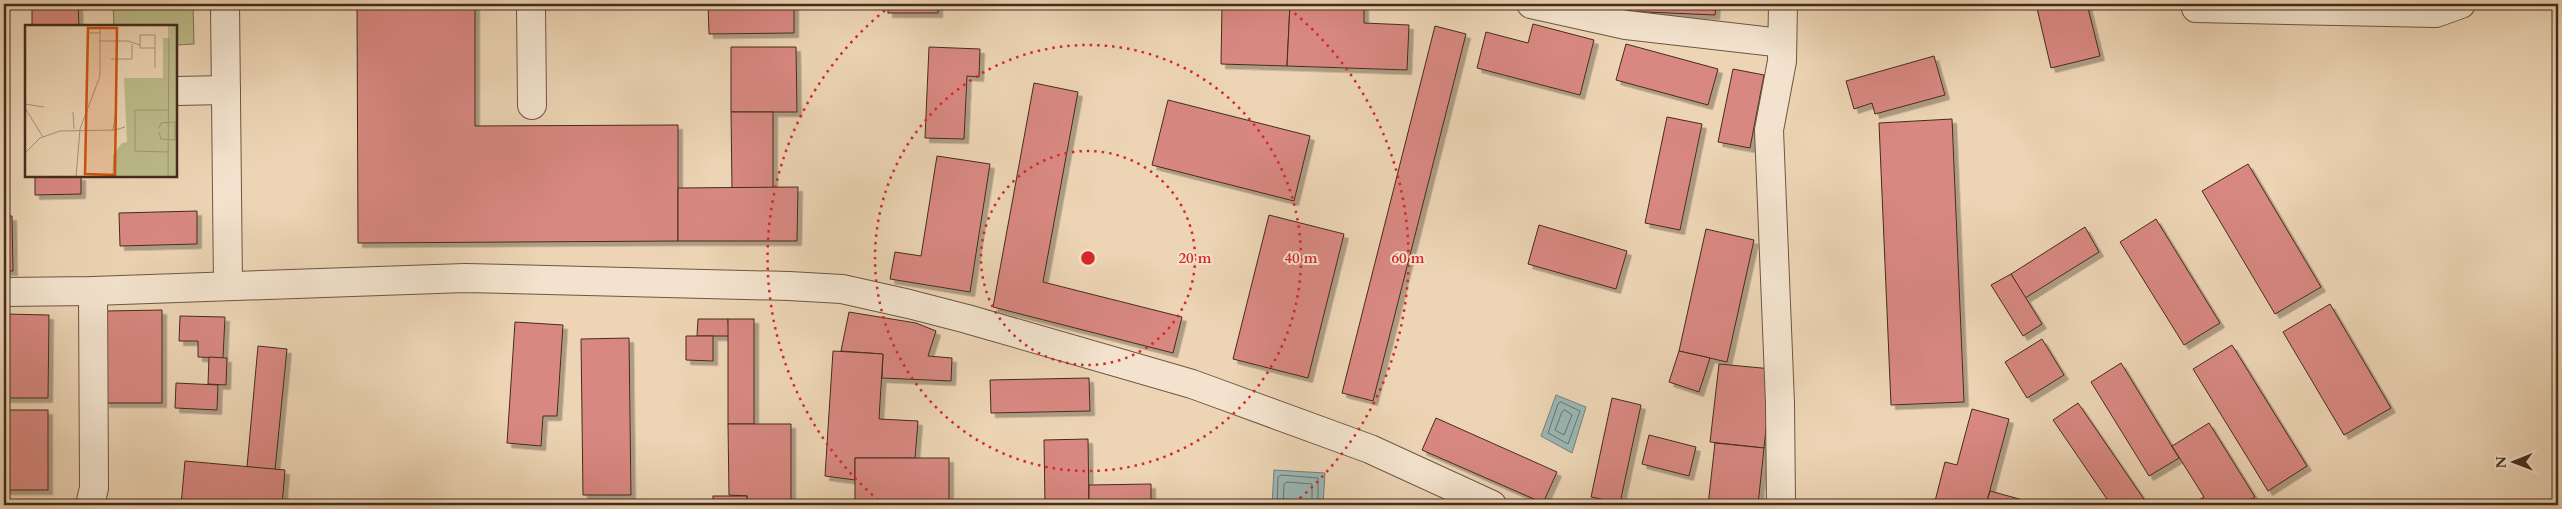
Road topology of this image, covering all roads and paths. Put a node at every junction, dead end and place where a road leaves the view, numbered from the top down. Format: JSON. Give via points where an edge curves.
{"nodes":[{"id":1,"x":225,"y":4,"type":"edge"},
{"id":2,"x":531,"y":4,"type":"edge"},
{"id":3,"x":1531,"y":4,"type":"edge"},
{"id":4,"x":1784,"y":4,"type":"edge"},
{"id":5,"x":2460,"y":4,"type":"edge"},
{"id":6,"x":2196,"y":8,"type":"dead end"},
{"id":7,"x":1782,"y":43,"type":"junction"},
{"id":8,"x":226,"y":90,"type":"junction"},
{"id":9,"x":178,"y":91,"type":"edge"},
{"id":10,"x":532,"y":105,"type":"dead end"},
{"id":11,"x":228,"y":286,"type":"junction"},
{"id":12,"x":93,"y":291,"type":"junction"},
{"id":13,"x":4,"y":292,"type":"edge"},
{"id":14,"x":90,"y":505,"type":"edge"},
{"id":15,"x":1492,"y":505,"type":"edge"},
{"id":16,"x":1781,"y":505,"type":"edge"}],
"edges":[{"from":1,"to":8,"type":"street"},
{"from":2,"to":10,"type":"street"},
{"from":3,"to":7,"type":"street","via":[[1626,25]]},
{"from":4,"to":7,"type":"street"},
{"from":5,"to":6,"type":"street","via":[[2436,13]]},
{"from":7,"to":16,"type":"street","via":[[1782,60],[1769,130]]},
{"from":8,"to":9,"type":"street"},
{"from":8,"to":11,"type":"street"},
{"from":11,"to":12,"type":"street"},
{"from":11,"to":15,"type":"street","via":[[465,278],[842,289],[967,319],[1192,384],[1370,449]]},
{"from":12,"to":13,"type":"street"},
{"from":12,"to":14,"type":"street","via":[[94,488]]}]}
